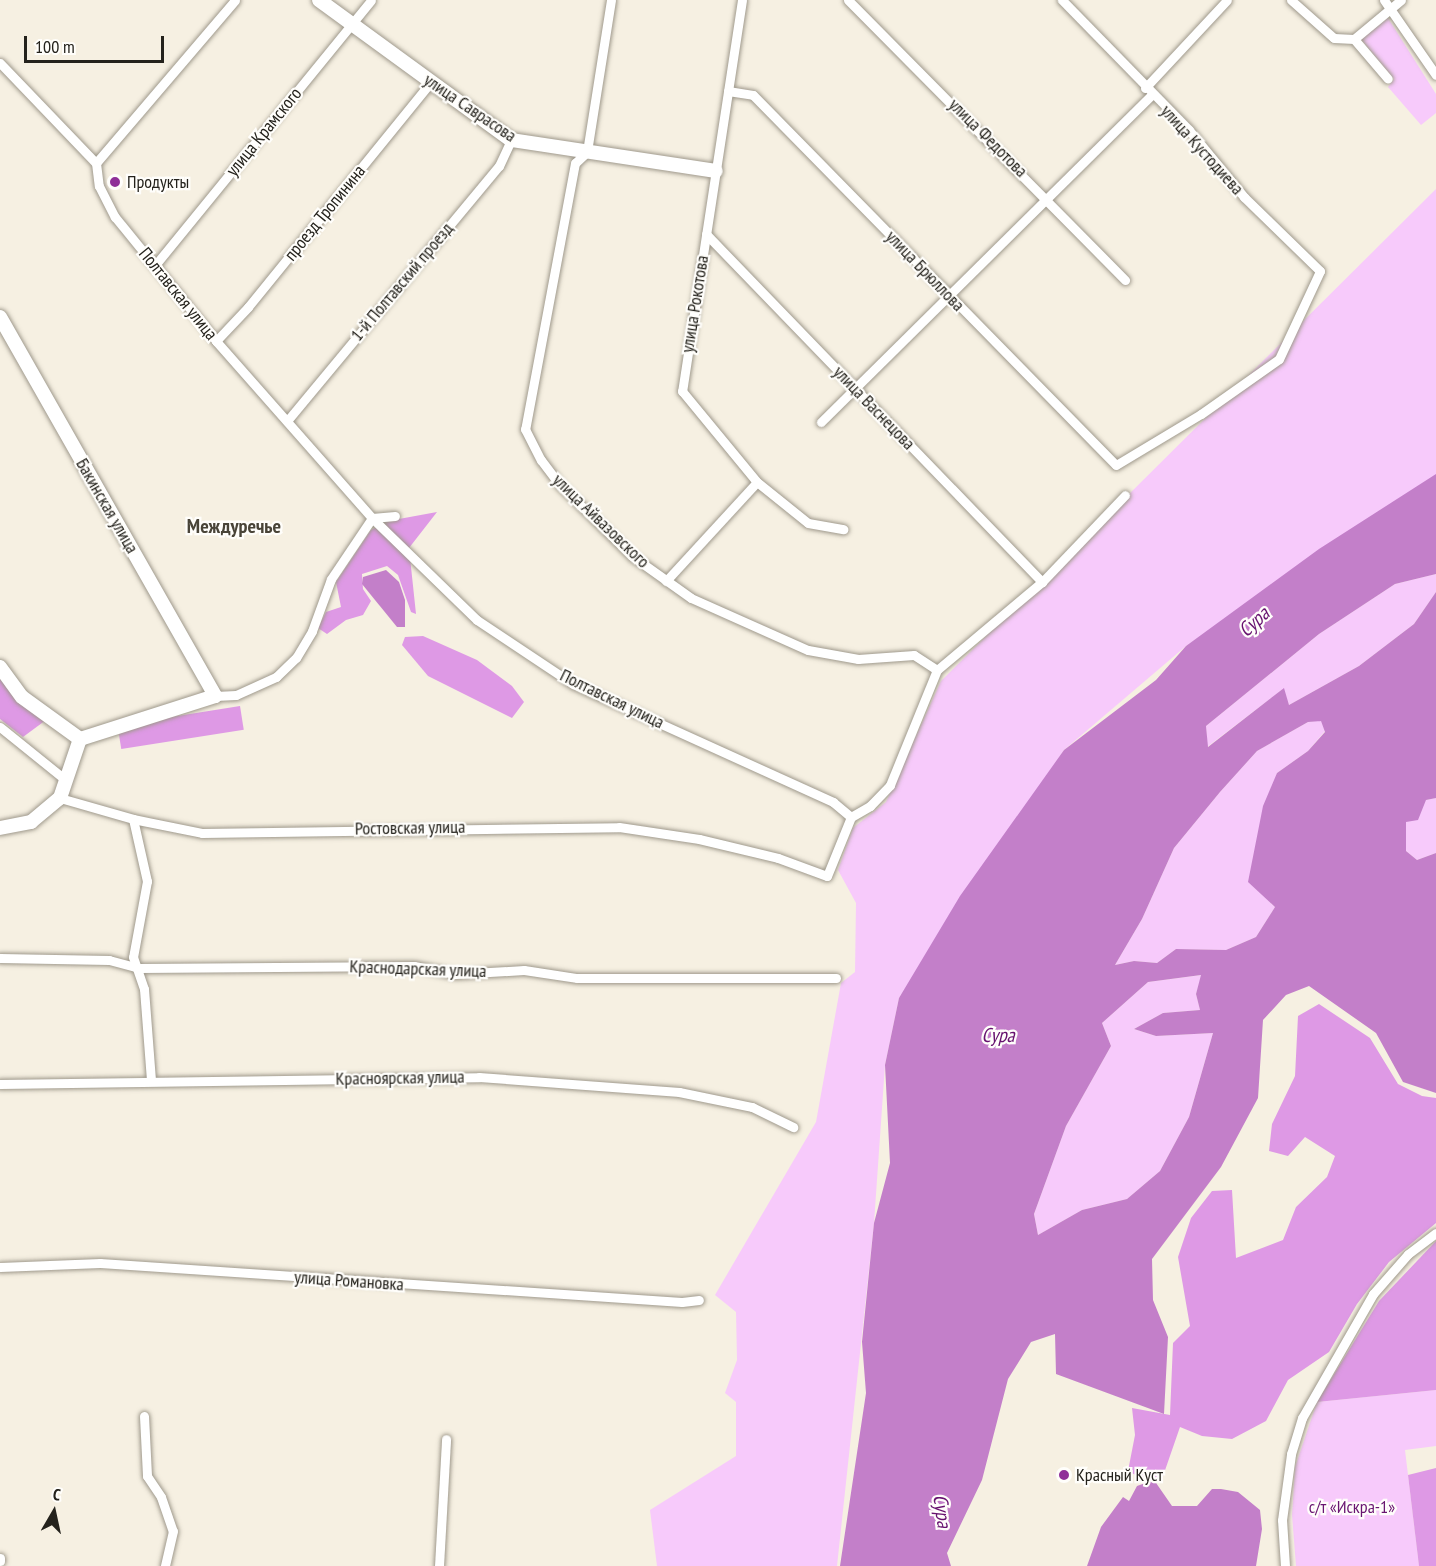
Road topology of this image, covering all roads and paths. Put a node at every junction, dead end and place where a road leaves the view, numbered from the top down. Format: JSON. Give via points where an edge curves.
{"nodes":[{"id":1,"x":235,"y":0,"type":"edge"},
{"id":2,"x":319,"y":0,"type":"edge"},
{"id":3,"x":371,"y":0,"type":"edge"},
{"id":4,"x":611,"y":0,"type":"edge"},
{"id":5,"x":742,"y":0,"type":"edge"},
{"id":6,"x":848,"y":0,"type":"edge"},
{"id":7,"x":1062,"y":0,"type":"edge"},
{"id":8,"x":1227,"y":0,"type":"edge"},
{"id":9,"x":1291,"y":0,"type":"edge"},
{"id":10,"x":1384,"y":0,"type":"edge"},
{"id":11,"x":1401,"y":0,"type":"edge"},
{"id":12,"x":1391,"y":10,"type":"junction"},
{"id":13,"x":351,"y":26,"type":"junction"},
{"id":14,"x":1354,"y":39,"type":"junction"},
{"id":15,"x":0,"y":63,"type":"edge"},
{"id":16,"x":1436,"y":75,"type":"edge"},
{"id":17,"x":1388,"y":79,"type":"dead end"},
{"id":18,"x":431,"y":82,"type":"junction"},
{"id":19,"x":728,"y":91,"type":"junction"},
{"id":20,"x":1148,"y":92,"type":"junction"},
{"id":21,"x":511,"y":140,"type":"junction"},
{"id":22,"x":587,"y":153,"type":"junction"},
{"id":23,"x":96,"y":163,"type":"junction"},
{"id":24,"x":716,"y":171,"type":"junction"},
{"id":25,"x":1048,"y":198,"type":"junction"},
{"id":26,"x":706,"y":234,"type":"junction"},
{"id":27,"x":156,"y":264,"type":"junction"},
{"id":28,"x":1125,"y":280,"type":"dead end"},
{"id":29,"x":949,"y":295,"type":"junction"},
{"id":30,"x":0,"y":317,"type":"edge"},
{"id":31,"x":216,"y":341,"type":"junction"},
{"id":32,"x":855,"y":388,"type":"junction"},
{"id":33,"x":287,"y":421,"type":"junction"},
{"id":34,"x":820,"y":422,"type":"dead end"},
{"id":35,"x":1116,"y":465,"type":"joint"},
{"id":36,"x":757,"y":482,"type":"junction"},
{"id":37,"x":1125,"y":495,"type":"dead end"},
{"id":38,"x":395,"y":516,"type":"dead end"},
{"id":39,"x":372,"y":518,"type":"junction"},
{"id":40,"x":843,"y":529,"type":"dead end"},
{"id":41,"x":666,"y":580,"type":"junction"},
{"id":42,"x":1042,"y":582,"type":"junction"},
{"id":43,"x":0,"y":667,"type":"edge"},
{"id":44,"x":937,"y":670,"type":"junction"},
{"id":45,"x":214,"y":696,"type":"junction"},
{"id":46,"x":0,"y":727,"type":"edge"},
{"id":47,"x":80,"y":739,"type":"junction"},
{"id":48,"x":67,"y":782,"type":"junction"},
{"id":49,"x":60,"y":798,"type":"junction"},
{"id":50,"x":851,"y":817,"type":"junction"},
{"id":51,"x":133,"y":819,"type":"junction"},
{"id":52,"x":0,"y":828,"type":"edge"},
{"id":53,"x":0,"y":958,"type":"edge"},
{"id":54,"x":138,"y":968,"type":"junction"},
{"id":55,"x":836,"y":978,"type":"dead end"},
{"id":56,"x":151,"y":1080,"type":"junction"},
{"id":57,"x":0,"y":1084,"type":"edge"},
{"id":58,"x":793,"y":1127,"type":"dead end"},
{"id":59,"x":1436,"y":1233,"type":"edge"},
{"id":60,"x":0,"y":1267,"type":"edge"},
{"id":61,"x":699,"y":1300,"type":"dead end"},
{"id":62,"x":144,"y":1416,"type":"dead end"},
{"id":63,"x":446,"y":1439,"type":"dead end"},
{"id":64,"x":165,"y":1566,"type":"edge"},
{"id":65,"x":440,"y":1566,"type":"edge"},
{"id":66,"x":1285,"y":1566,"type":"edge"}],
"edges":[{"from":1,"to":23,"type":"street"},
{"from":2,"to":13,"type":"street","name":"улица Саврасова"},
{"from":3,"to":13,"type":"street","name":"улица Крамского"},
{"from":4,"to":22,"type":"street","name":"улица Айвазовского"},
{"from":5,"to":19,"type":"street","name":"улица Рокотова"},
{"from":6,"to":25,"type":"street","name":"улица Федотова"},
{"from":7,"to":20,"type":"street","name":"улица Кустодиева"},
{"from":8,"to":20,"type":"street"},
{"from":9,"to":14,"type":"street","via":[[1334,38]]},
{"from":10,"to":12,"type":"street"},
{"from":11,"to":12,"type":"street"},
{"from":12,"to":14,"type":"street"},
{"from":12,"to":16,"type":"street"},
{"from":13,"to":18,"type":"street","name":"улица Саврасова"},
{"from":13,"to":27,"type":"street","name":"улица Крамского"},
{"from":14,"to":17,"type":"street"},
{"from":15,"to":23,"type":"street"},
{"from":18,"to":21,"type":"street","name":"улица Саврасова"},
{"from":18,"to":31,"type":"street","name":"проезд Тропинина"},
{"from":19,"to":24,"type":"street","name":"улица Рокотова"},
{"from":19,"to":29,"type":"street","name":"улица Брюллова","via":[[753,95]]},
{"from":20,"to":25,"type":"street"},
{"from":20,"to":35,"type":"street","name":"улица Кустодиева","via":[[1189,130],[1244,197],[1320,271],[1279,359],[1201,414]]},
{"from":21,"to":22,"type":"street","name":"улица Саврасова"},
{"from":21,"to":33,"type":"street","name":"1-й Полтавский проезд","via":[[500,166]]},
{"from":22,"to":24,"type":"street","name":"улица Саврасова"},
{"from":22,"to":41,"type":"street","name":"улица Айвазовского","via":[[575,163],[525,429],[560,485],[632,556]]},
{"from":23,"to":27,"type":"street","name":"Полтавская улица","via":[[99,186],[115,217]]},
{"from":24,"to":26,"type":"street","name":"улица Рокотова"},
{"from":25,"to":28,"type":"street","name":"улица Федотова"},
{"from":25,"to":29,"type":"street"},
{"from":26,"to":32,"type":"street","name":"улица Васнецова"},
{"from":26,"to":36,"type":"street","name":"улица Рокотова","via":[[681,392]]},
{"from":27,"to":31,"type":"street","name":"Полтавская улица"},
{"from":29,"to":32,"type":"street"},
{"from":29,"to":35,"type":"street","name":"улица Брюллова"},
{"from":30,"to":45,"type":"street","name":"Бакинская улица"},
{"from":31,"to":33,"type":"street","name":"Полтавская улица"},
{"from":32,"to":34,"type":"street"},
{"from":32,"to":42,"type":"street","name":"улица Васнецова"},
{"from":33,"to":39,"type":"street","name":"Полтавская улица"},
{"from":36,"to":40,"type":"street","name":"улица Рокотова","via":[[808,523]]},
{"from":36,"to":41,"type":"street"},
{"from":37,"to":42,"type":"street"},
{"from":38,"to":39,"type":"street"},
{"from":39,"to":45,"type":"street","via":[[331,579],[312,631],[296,658],[276,677],[236,696]]},
{"from":39,"to":50,"type":"street","name":"Полтавская улица","via":[[477,620],[573,684],[833,802]]},
{"from":41,"to":44,"type":"street","name":"улица Айвазовского","via":[[691,598],[808,650],[858,659],[914,655]]},
{"from":42,"to":44,"type":"street"},
{"from":43,"to":47,"type":"street","via":[[22,697]]},
{"from":44,"to":50,"type":"street","via":[[890,785],[870,806]]},
{"from":45,"to":47,"type":"street"},
{"from":46,"to":48,"type":"street"},
{"from":47,"to":48,"type":"street"},
{"from":48,"to":49,"type":"street"},
{"from":49,"to":51,"type":"street","name":"Ростовская улица"},
{"from":49,"to":52,"type":"street","via":[[31,822]]},
{"from":50,"to":51,"type":"street","name":"Ростовская улица","via":[[827,876],[778,858],[699,838],[619,827],[202,833]]},
{"from":51,"to":54,"type":"street","via":[[147,881],[133,957]]},
{"from":53,"to":54,"type":"street","name":"Краснодарская улица","via":[[109,960]]},
{"from":54,"to":55,"type":"street","name":"Краснодарская улица","via":[[414,966],[455,974],[524,970],[577,978]]},
{"from":54,"to":56,"type":"street","via":[[144,989]]},
{"from":56,"to":57,"type":"street","name":"Красноярская улица"},
{"from":56,"to":58,"type":"street","name":"Красноярская улица","via":[[480,1077],[600,1084],[679,1092],[752,1107]]},
{"from":59,"to":66,"type":"street","via":[[1408,1254],[1373,1294],[1302,1418],[1291,1454],[1282,1520]]},
{"from":60,"to":61,"type":"street","name":"улица Романовка","via":[[100,1263],[682,1302]]},
{"from":62,"to":64,"type":"street","via":[[147,1476],[161,1497],[173,1531]]},
{"from":63,"to":65,"type":"street"}]}
